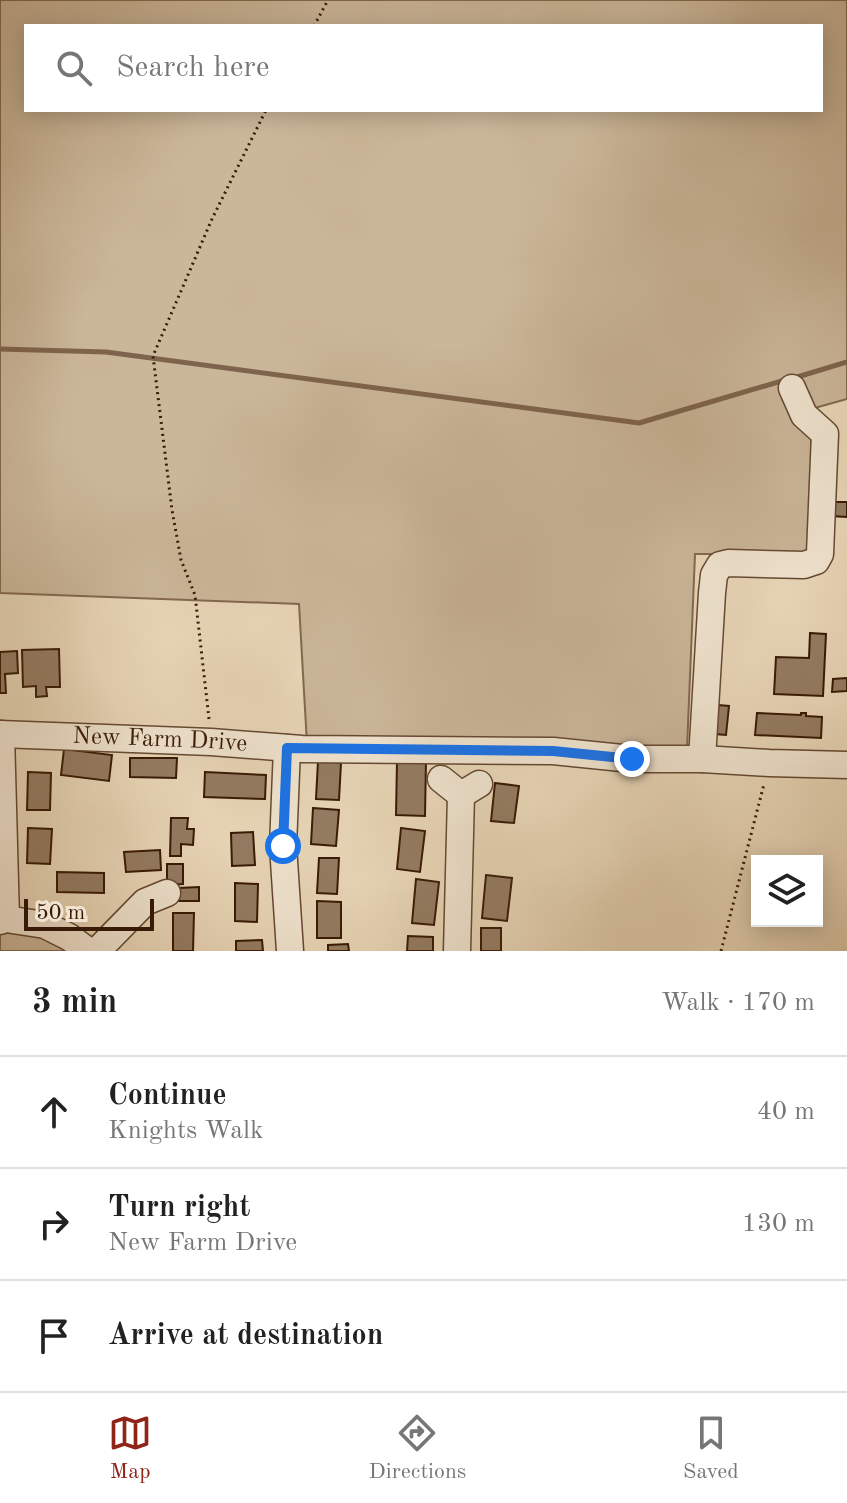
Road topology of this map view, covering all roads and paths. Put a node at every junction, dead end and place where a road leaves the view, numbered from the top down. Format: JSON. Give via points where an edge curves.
{"nodes":[{"id":1,"x":328,"y":0,"type":"edge"},
{"id":2,"x":315,"y":24,"type":"edge"},
{"id":3,"x":265,"y":112,"type":"edge"},
{"id":4,"x":792,"y":388,"type":"dead end"},
{"id":5,"x":0,"y":734,"type":"edge"},
{"id":6,"x":211,"y":742,"type":"junction"},
{"id":7,"x":287,"y":748,"type":"junction"},
{"id":8,"x":702,"y":759,"type":"junction"},
{"id":9,"x":769,"y":763,"type":"junction"},
{"id":10,"x":847,"y":765,"type":"edge"},
{"id":11,"x":460,"y":786,"type":"dead end"},
{"id":12,"x":167,"y":893,"type":"dead end"},
{"id":13,"x":3,"y":920,"type":"edge"},
{"id":14,"x":88,"y":951,"type":"edge"},
{"id":15,"x":97,"y":951,"type":"edge"},
{"id":16,"x":290,"y":951,"type":"edge"},
{"id":17,"x":457,"y":951,"type":"edge"},
{"id":18,"x":721,"y":951,"type":"edge"}],
"edges":[{"from":1,"to":2,"type":"path"},
{"from":3,"to":6,"type":"path","via":[[153,356],[174,523],[195,595]]},
{"from":4,"to":8,"type":"street","via":[[804,415],[825,434],[820,554],[804,565],[728,563],[714,575]]},
{"from":5,"to":6,"type":"street","name":"New Farm Drive"},
{"from":5,"to":13,"type":"street"},
{"from":6,"to":7,"type":"street","name":"New Farm Drive"},
{"from":7,"to":8,"type":"street","name":"New Farm Drive","via":[[553,751]]},
{"from":7,"to":16,"type":"street","via":[[283,846]]},
{"from":8,"to":9,"type":"street","name":"New Farm Drive"},
{"from":9,"to":10,"type":"street","name":"New Farm Drive"},
{"from":9,"to":18,"type":"path"},
{"from":11,"to":17,"type":"street"},
{"from":12,"to":15,"type":"street","via":[[145,902]]},
{"from":13,"to":14,"type":"street","via":[[45,925]]}]}
